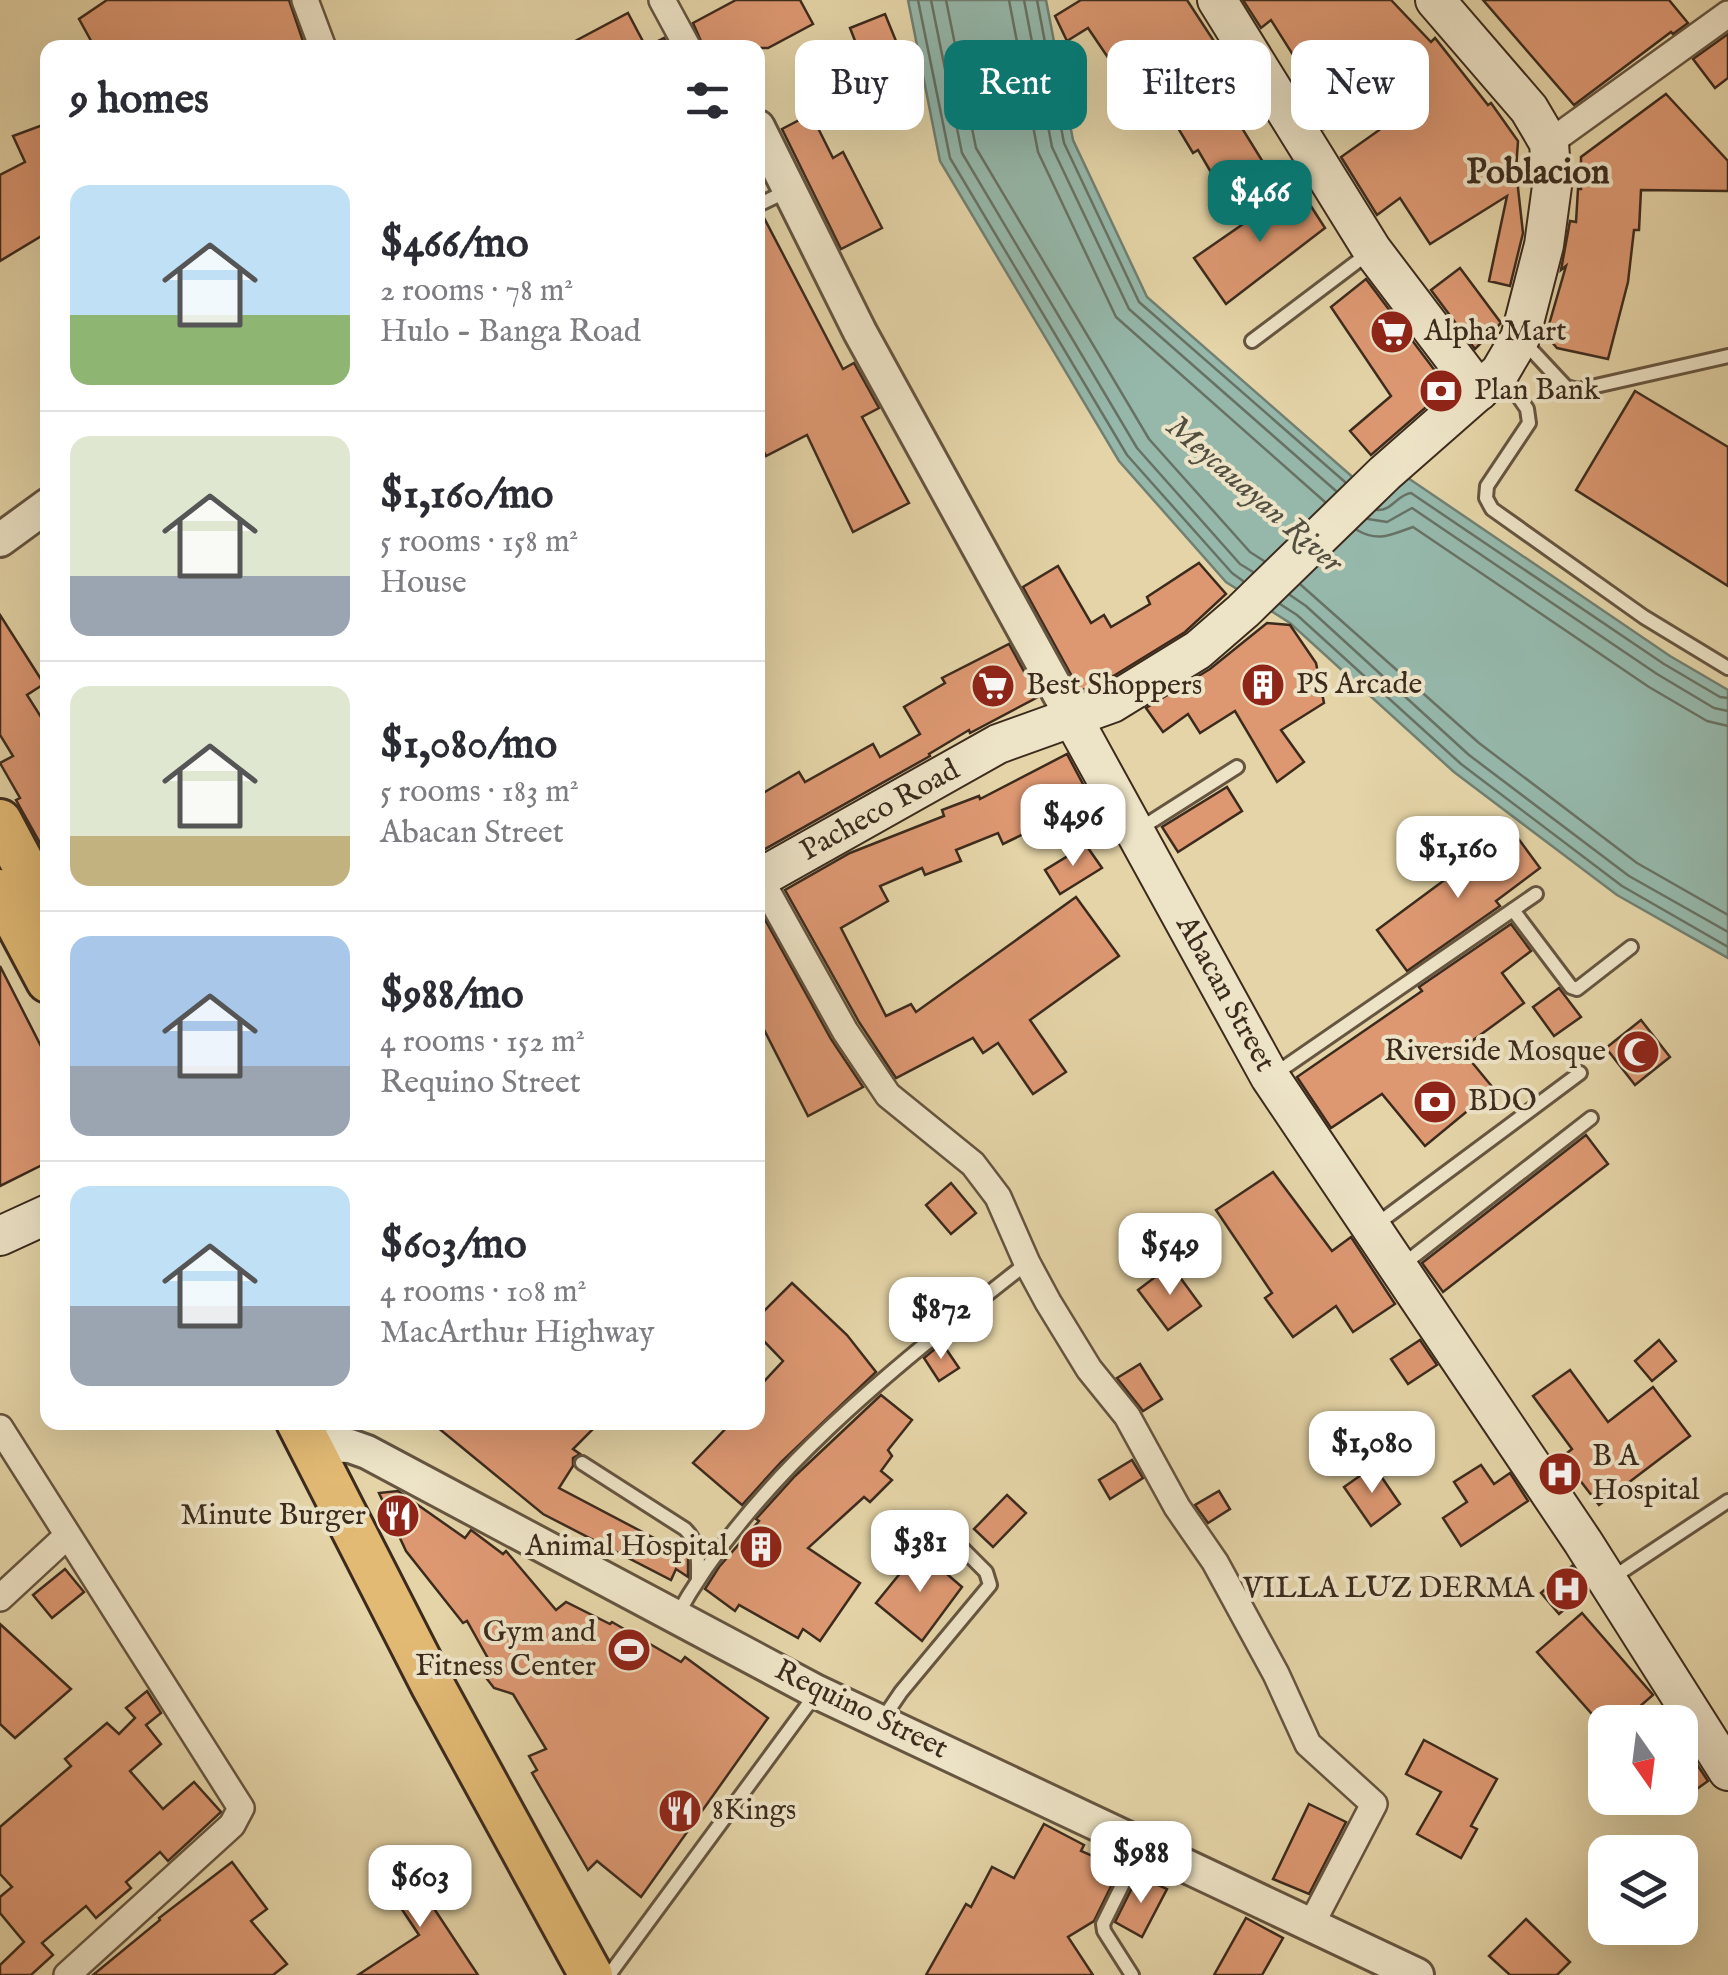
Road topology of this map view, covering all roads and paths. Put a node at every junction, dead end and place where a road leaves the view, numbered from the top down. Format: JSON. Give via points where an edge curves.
{"nodes":[{"id":1,"x":305,"y":0,"type":"edge"},
{"id":2,"x":662,"y":0,"type":"edge"},
{"id":3,"x":1217,"y":0,"type":"edge"},
{"id":4,"x":1435,"y":0,"type":"edge"},
{"id":5,"x":1728,"y":14,"type":"edge"},
{"id":6,"x":320,"y":40,"type":"edge"},
{"id":7,"x":684,"y":40,"type":"edge"},
{"id":8,"x":765,"y":141,"type":"edge"},
{"id":9,"x":1548,"y":143,"type":"junction"},
{"id":10,"x":790,"y":190,"type":"junction"},
{"id":11,"x":765,"y":202,"type":"edge"},
{"id":12,"x":1372,"y":250,"type":"junction"},
{"id":13,"x":1520,"y":338,"type":"junction"},
{"id":14,"x":1252,"y":341,"type":"dead end"},
{"id":15,"x":1728,"y":356,"type":"edge"},
{"id":16,"x":1490,"y":381,"type":"junction"},
{"id":17,"x":40,"y":511,"type":"edge"},
{"id":18,"x":0,"y":540,"type":"edge"},
{"id":19,"x":1728,"y":668,"type":"edge"},
{"id":20,"x":1073,"y":719,"type":"junction"},
{"id":21,"x":1237,"y":767,"type":"dead end"},
{"id":22,"x":0,"y":822,"type":"edge"},
{"id":23,"x":1134,"y":832,"type":"junction"},
{"id":24,"x":765,"y":873,"type":"edge"},
{"id":25,"x":765,"y":889,"type":"edge"},
{"id":26,"x":0,"y":891,"type":"edge"},
{"id":27,"x":1536,"y":894,"type":"dead end"},
{"id":28,"x":40,"y":896,"type":"edge"},
{"id":29,"x":1512,"y":910,"type":"junction"},
{"id":30,"x":1631,"y":947,"type":"dead end"},
{"id":31,"x":40,"y":966,"type":"edge"},
{"id":32,"x":1580,"y":1073,"type":"dead end"},
{"id":33,"x":1270,"y":1077,"type":"junction"},
{"id":34,"x":1591,"y":1118,"type":"dead end"},
{"id":35,"x":40,"y":1218,"type":"edge"},
{"id":36,"x":1372,"y":1228,"type":"junction"},
{"id":37,"x":0,"y":1236,"type":"edge"},
{"id":38,"x":1026,"y":1263,"type":"junction"},
{"id":39,"x":1399,"y":1268,"type":"junction"},
{"id":40,"x":0,"y":1428,"type":"edge"},
{"id":41,"x":304,"y":1434,"type":"edge"},
{"id":42,"x":582,"y":1464,"type":"dead end"},
{"id":43,"x":1728,"y":1501,"type":"edge"},
{"id":44,"x":68,"y":1536,"type":"junction"},
{"id":45,"x":962,"y":1549,"type":"dead end"},
{"id":46,"x":698,"y":1578,"type":"junction"},
{"id":47,"x":1608,"y":1580,"type":"junction"},
{"id":48,"x":0,"y":1598,"type":"edge"},
{"id":49,"x":676,"y":1617,"type":"junction"},
{"id":50,"x":817,"y":1692,"type":"junction"},
{"id":51,"x":882,"y":1720,"type":"junction"},
{"id":52,"x":1728,"y":1770,"type":"edge"},
{"id":53,"x":1142,"y":1846,"type":"junction"},
{"id":54,"x":1312,"y":1925,"type":"junction"},
{"id":55,"x":67,"y":1975,"type":"edge"},
{"id":56,"x":591,"y":1975,"type":"edge"},
{"id":57,"x":610,"y":1975,"type":"edge"},
{"id":58,"x":1132,"y":1975,"type":"edge"},
{"id":59,"x":1417,"y":1975,"type":"edge"}],
"edges":[{"from":1,"to":6,"type":"street"},
{"from":2,"to":7,"type":"street"},
{"from":3,"to":12,"type":"main road"},
{"from":4,"to":9,"type":"main road","via":[[1529,110]]},
{"from":5,"to":9,"type":"street"},
{"from":8,"to":10,"type":"street","name":"Abacan Street"},
{"from":9,"to":13,"type":"main road","name":"Pacheco Road","via":[[1552,186],[1544,244]]},
{"from":10,"to":11,"type":"lane"},
{"from":10,"to":20,"type":"street","name":"Abacan Street","via":[[860,332]]},
{"from":12,"to":14,"type":"lane"},
{"from":12,"to":16,"type":"main road"},
{"from":13,"to":15,"type":"lane","via":[[1566,387],[1578,390]]},
{"from":13,"to":16,"type":"main road","name":"Pacheco Road"},
{"from":16,"to":19,"type":"lane","via":[[1508,378],[1528,409],[1528,423],[1486,486],[1492,509]]},
{"from":16,"to":20,"type":"main road","name":"Pacheco Road","via":[[1198,650],[1112,704]]},
{"from":17,"to":18,"type":"street"},
{"from":20,"to":23,"type":"main road","name":"Abacan Street"},
{"from":20,"to":24,"type":"main road","name":"Pacheco Road","via":[[998,744]]},
{"from":21,"to":23,"type":"lane"},
{"from":22,"to":28,"type":"highway"},
{"from":23,"to":33,"type":"main road","name":"Abacan Street"},
{"from":25,"to":38,"type":"street","via":[[888,1096],[973,1164],[998,1196]]},
{"from":26,"to":31,"type":"highway"},
{"from":27,"to":29,"type":"lane"},
{"from":29,"to":30,"type":"lane","via":[[1577,989]]},
{"from":29,"to":33,"type":"lane"},
{"from":32,"to":36,"type":"lane"},
{"from":33,"to":36,"type":"main road","name":"Abacan Street"},
{"from":34,"to":39,"type":"lane"},
{"from":35,"to":37,"type":"main road"},
{"from":36,"to":39,"type":"main road","name":"Abacan Street"},
{"from":38,"to":46,"type":"lane","via":[[886,1374],[760,1499]]},
{"from":38,"to":54,"type":"street","via":[[1216,1562],[1308,1744],[1374,1804]]},
{"from":39,"to":47,"type":"main road","name":"Abacan Street"},
{"from":40,"to":44,"type":"street"},
{"from":41,"to":49,"type":"street","name":"Requino Street","via":[[367,1452]]},
{"from":41,"to":56,"type":"highway"},
{"from":42,"to":46,"type":"lane","via":[[685,1528],[695,1538]]},
{"from":43,"to":47,"type":"lane"},
{"from":44,"to":48,"type":"street"},
{"from":44,"to":55,"type":"street","via":[[241,1808],[232,1825]]},
{"from":45,"to":51,"type":"lane","via":[[990,1585]]},
{"from":46,"to":49,"type":"lane"},
{"from":47,"to":52,"type":"main road","name":"Abacan Street"},
{"from":49,"to":50,"type":"street","name":"Requino Street"},
{"from":50,"to":51,"type":"street","name":"Requino Street"},
{"from":50,"to":57,"type":"lane"},
{"from":51,"to":53,"type":"street","name":"Requino Street"},
{"from":53,"to":54,"type":"street","name":"Requino Street"},
{"from":53,"to":58,"type":"lane","via":[[1103,1924]]},
{"from":54,"to":59,"type":"street","name":"Requino Street"}]}
